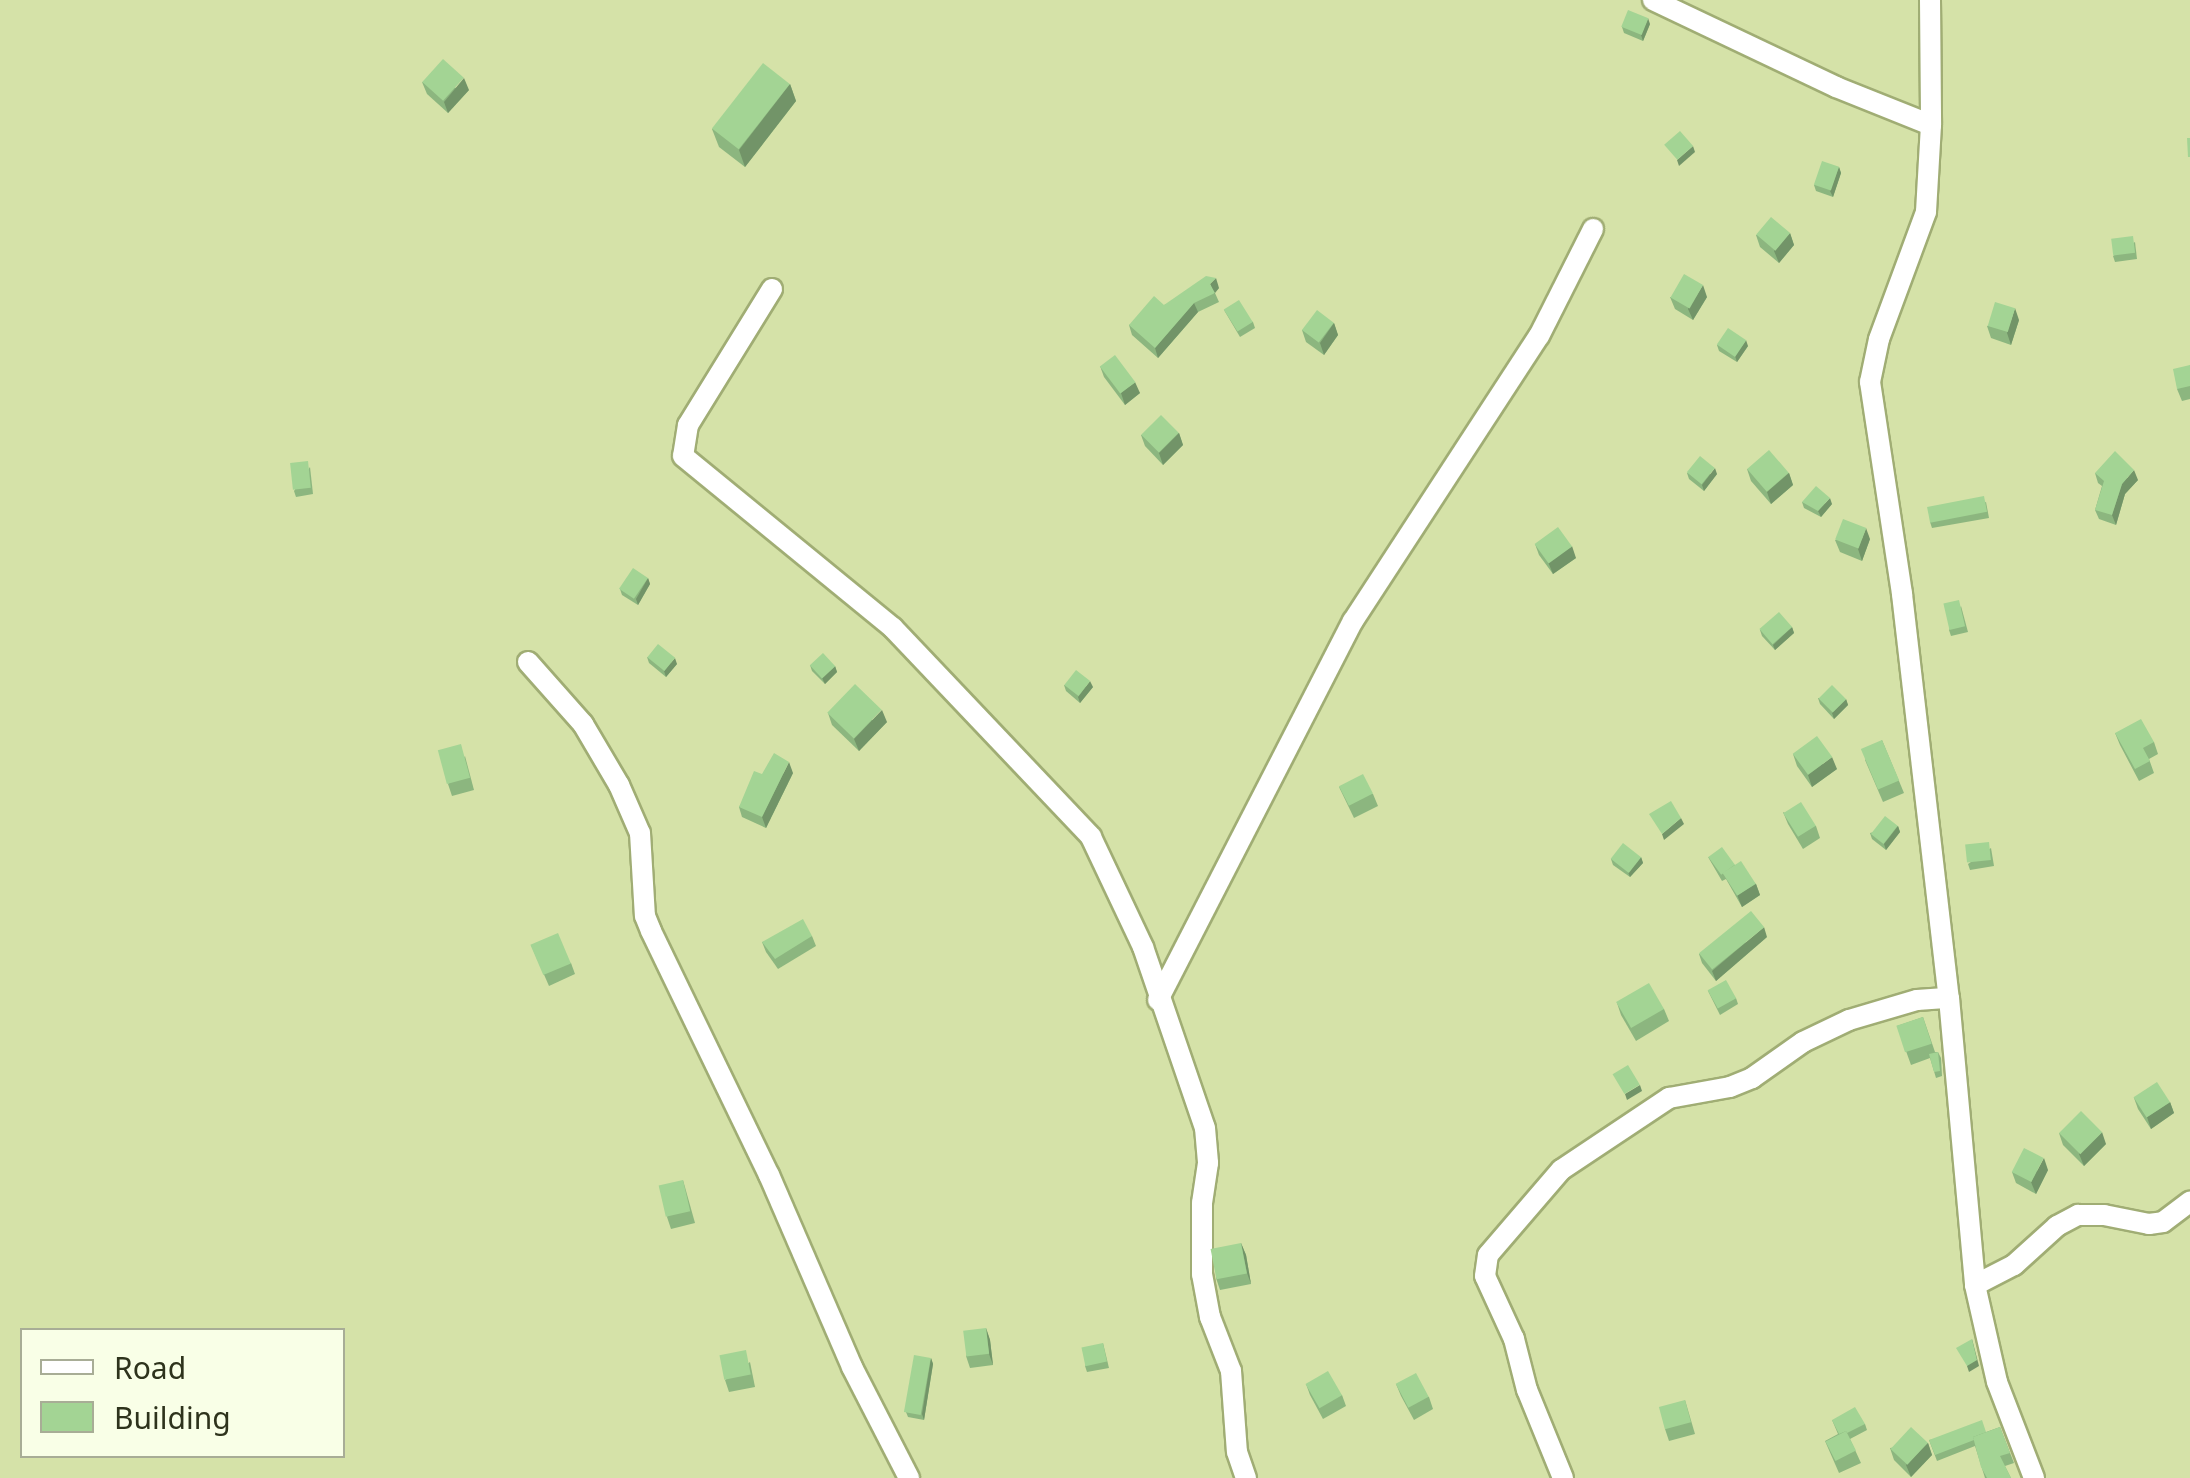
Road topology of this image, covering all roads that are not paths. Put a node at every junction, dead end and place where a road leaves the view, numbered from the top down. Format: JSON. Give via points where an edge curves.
{"nodes":[{"id":1,"x":1653,"y":0,"type":"edge"},
{"id":2,"x":1930,"y":0,"type":"edge"},
{"id":3,"x":1931,"y":125,"type":"junction"},
{"id":4,"x":1592,"y":229,"type":"dead end"},
{"id":5,"x":772,"y":290,"type":"dead end"},
{"id":6,"x":528,"y":662,"type":"dead end"},
{"id":7,"x":1949,"y":998,"type":"junction"},
{"id":8,"x":1158,"y":1000,"type":"junction"},
{"id":9,"x":2190,"y":1202,"type":"edge"},
{"id":10,"x":1975,"y":1285,"type":"junction"},
{"id":11,"x":909,"y":1478,"type":"edge"},
{"id":12,"x":1246,"y":1478,"type":"edge"},
{"id":13,"x":1563,"y":1478,"type":"edge"},
{"id":14,"x":2034,"y":1478,"type":"edge"}],
"edges":[{"from":1,"to":3,"type":"street"},
{"from":2,"to":3,"type":"street"},
{"from":3,"to":7,"type":"street","via":[[1926,212],[1870,382]]},
{"from":4,"to":8,"type":"street","via":[[1539,336],[1353,621]]},
{"from":5,"to":8,"type":"street","via":[[688,425],[682,456],[893,628],[1091,837],[1143,947]]},
{"from":6,"to":11,"type":"street","via":[[583,724],[620,785],[640,833],[651,931]]},
{"from":7,"to":10,"type":"street"},
{"from":7,"to":13,"type":"street","via":[[1849,1020],[1802,1042],[1752,1078],[1669,1098],[1561,1170],[1488,1256],[1485,1276]]},
{"from":8,"to":12,"type":"street","via":[[1206,1128],[1202,1274],[1231,1371],[1237,1452]]},
{"from":9,"to":10,"type":"street","via":[[2163,1222],[2148,1224],[2078,1215],[2014,1265]]},
{"from":10,"to":14,"type":"street","via":[[1997,1382]]}]}
